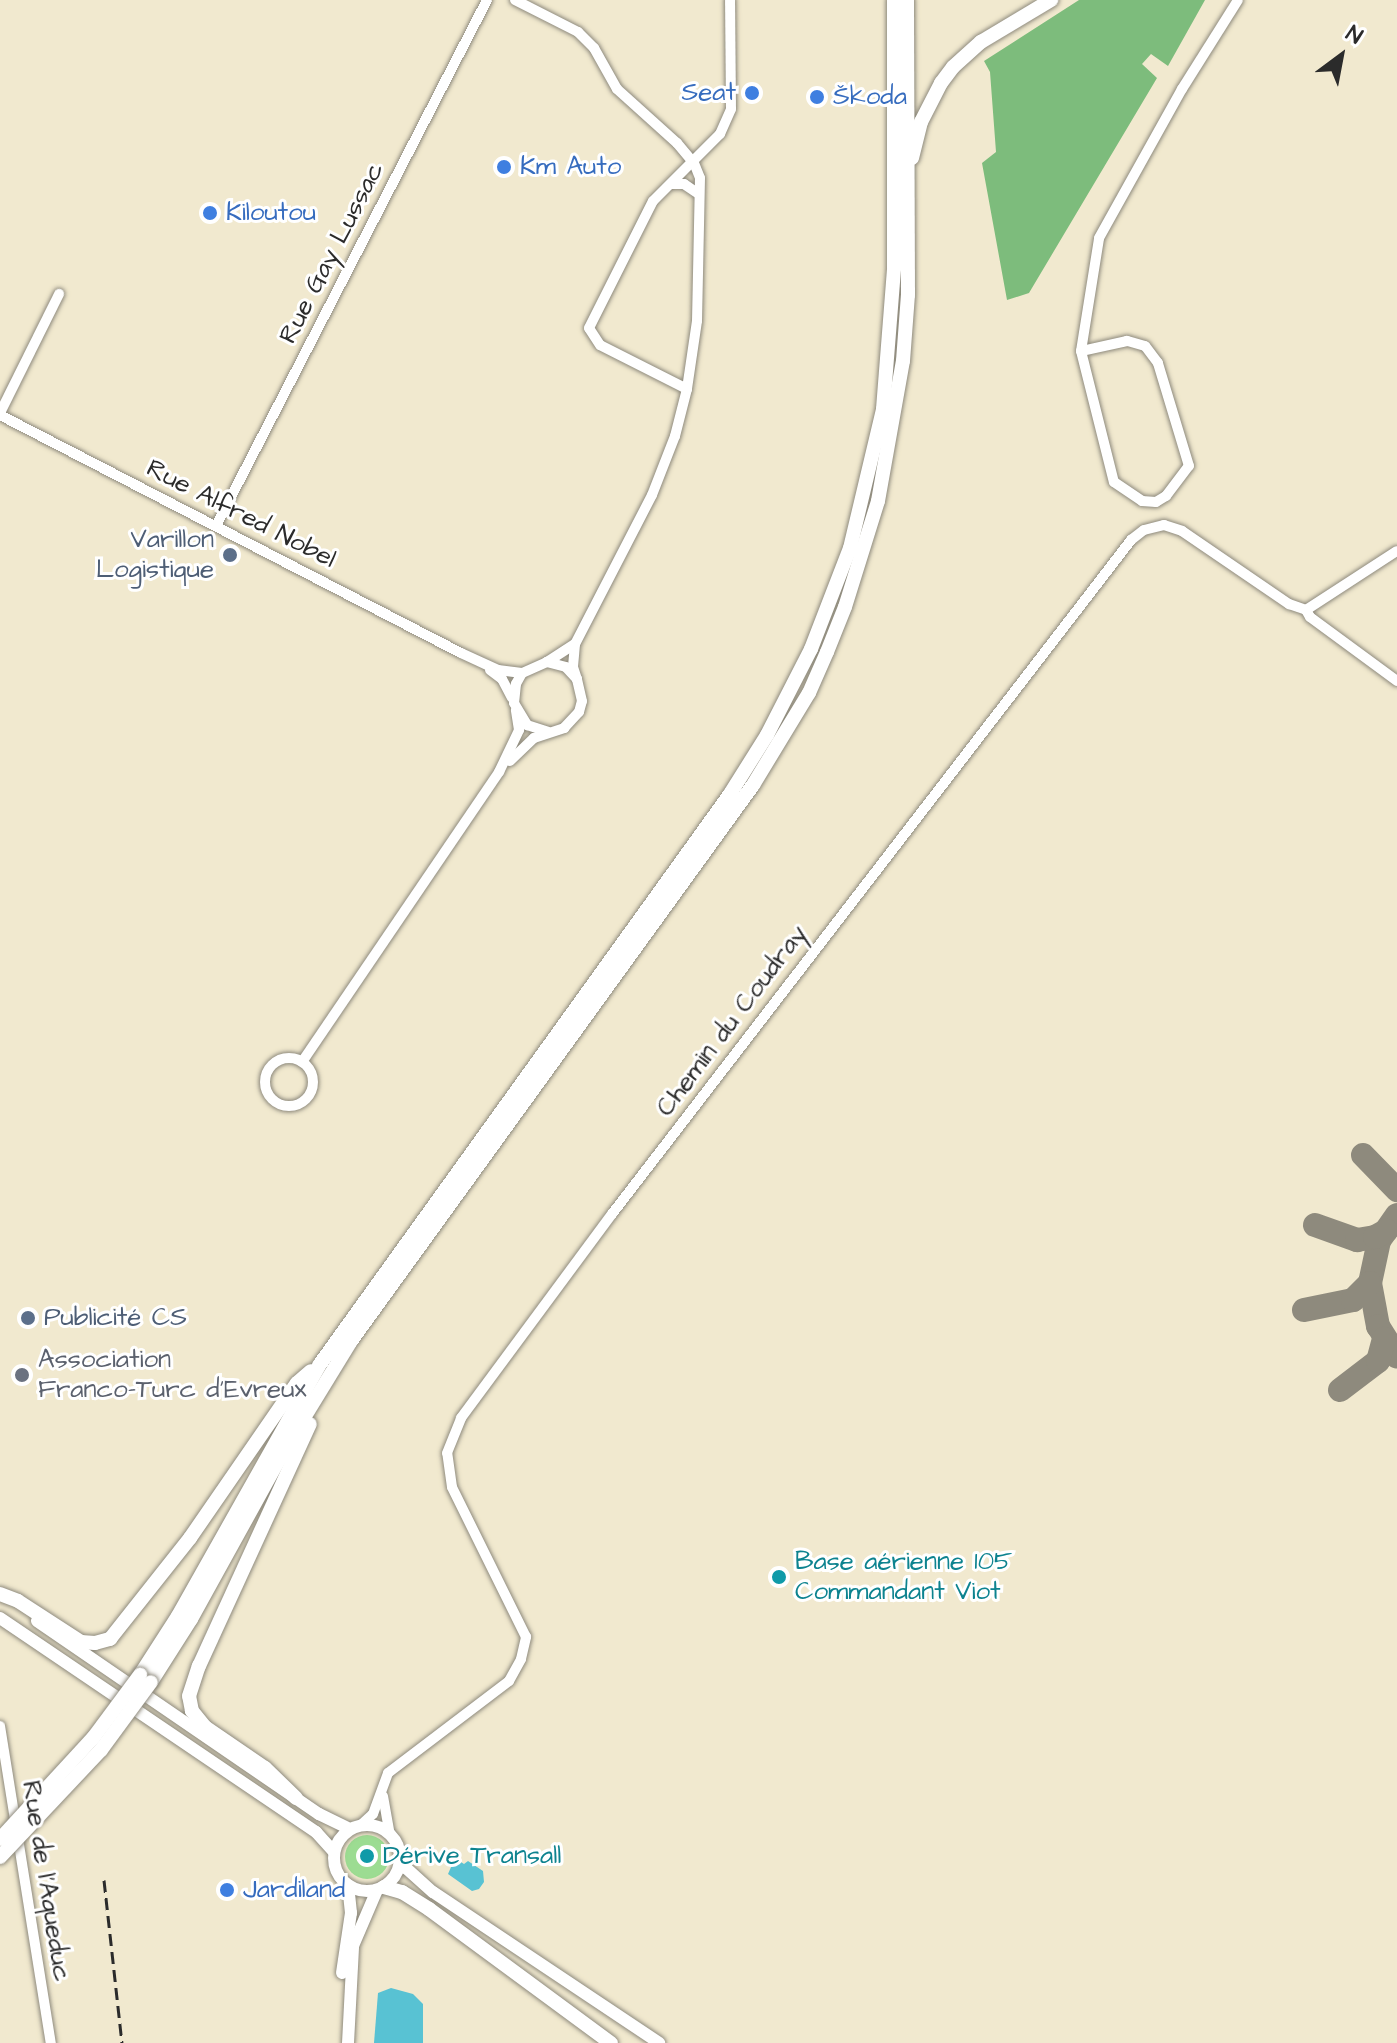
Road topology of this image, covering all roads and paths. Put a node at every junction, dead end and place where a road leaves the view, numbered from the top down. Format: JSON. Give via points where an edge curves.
{"nodes":[{"id":1,"x":487,"y":0,"type":"edge"},
{"id":2,"x":515,"y":0,"type":"edge"},
{"id":3,"x":730,"y":0,"type":"edge"},
{"id":4,"x":894,"y":0,"type":"edge"},
{"id":5,"x":907,"y":0,"type":"edge"},
{"id":6,"x":1051,"y":0,"type":"edge"},
{"id":7,"x":1238,"y":0,"type":"edge"},
{"id":8,"x":694,"y":163,"type":"junction"},
{"id":9,"x":907,"y":174,"type":"junction"},
{"id":10,"x":669,"y":185,"type":"junction"},
{"id":11,"x":699,"y":194,"type":"junction"},
{"id":12,"x":59,"y":294,"type":"dead end"},
{"id":13,"x":1081,"y":351,"type":"junction"},
{"id":14,"x":687,"y":389,"type":"junction"},
{"id":15,"x":0,"y":414,"type":"edge"},
{"id":16,"x":216,"y":526,"type":"junction"},
{"id":17,"x":1397,"y":551,"type":"edge"},
{"id":18,"x":1306,"y":610,"type":"junction"},
{"id":19,"x":575,"y":644,"type":"junction"},
{"id":20,"x":461,"y":653,"type":"junction"},
{"id":21,"x":547,"y":662,"type":"junction"},
{"id":22,"x":522,"y":673,"type":"junction"},
{"id":23,"x":577,"y":679,"type":"junction"},
{"id":24,"x":1397,"y":681,"type":"edge"},
{"id":25,"x":515,"y":706,"type":"junction"},
{"id":26,"x":548,"y":732,"type":"junction"},
{"id":27,"x":499,"y":772,"type":"junction"},
{"id":28,"x":302,"y":1062,"type":"junction"},
{"id":29,"x":351,"y":1341,"type":"junction"},
{"id":30,"x":320,"y":1364,"type":"junction"},
{"id":31,"x":0,"y":1595,"type":"edge"},
{"id":32,"x":0,"y":1618,"type":"edge"},
{"id":33,"x":145,"y":1678,"type":"junction"},
{"id":34,"x":0,"y":1726,"type":"edge"},
{"id":35,"x":382,"y":1790,"type":"junction"},
{"id":36,"x":296,"y":1798,"type":"junction"},
{"id":37,"x":356,"y":1827,"type":"junction"},
{"id":38,"x":390,"y":1834,"type":"junction"},
{"id":39,"x":0,"y":1839,"type":"edge"},
{"id":40,"x":334,"y":1852,"type":"junction"},
{"id":41,"x":0,"y":1857,"type":"edge"},
{"id":42,"x":400,"y":1858,"type":"junction"},
{"id":43,"x":348,"y":1885,"type":"junction"},
{"id":44,"x":380,"y":1888,"type":"junction"},
{"id":45,"x":51,"y":2043,"type":"edge"},
{"id":46,"x":341,"y":2043,"type":"edge"},
{"id":47,"x":348,"y":2043,"type":"edge"},
{"id":48,"x":611,"y":2043,"type":"edge"},
{"id":49,"x":659,"y":2043,"type":"edge"}],
"edges":[{"from":1,"to":16,"type":"street","name":"Rue Gay Lussac"},
{"from":2,"to":8,"type":"street","via":[[578,32],[594,48],[617,89]]},
{"from":3,"to":8,"type":"street","via":[[731,109],[720,134]]},
{"from":4,"to":30,"type":"highway","via":[[894,268],[888,367],[865,497],[818,635],[730,794]]},
{"from":5,"to":9,"type":"highway"},
{"from":6,"to":9,"type":"highway","via":[[981,42],[953,67],[921,122]]},
{"from":7,"to":13,"type":"street","via":[[1104,225]]},
{"from":8,"to":10,"type":"street"},
{"from":8,"to":11,"type":"street"},
{"from":9,"to":29,"type":"highway","via":[[908,295],[889,454],[850,594],[809,693],[753,785]]},
{"from":10,"to":11,"type":"street","via":[[684,184]]},
{"from":10,"to":14,"type":"street","via":[[653,201],[589,328],[600,345]]},
{"from":11,"to":14,"type":"street","via":[[697,321]]},
{"from":12,"to":15,"type":"street","name":"Rue Alfred Nobel"},
{"from":13,"to":13,"type":"street","via":[[1127,341],[1145,346],[1158,363],[1189,466],[1156,502],[1142,501],[1114,482]]},
{"from":14,"to":19,"type":"street","via":[[652,495]]},
{"from":15,"to":16,"type":"street","name":"Rue Alfred Nobel"},
{"from":16,"to":20,"type":"street","name":"Rue Alfred Nobel"},
{"from":17,"to":18,"type":"street"},
{"from":18,"to":24,"type":"street","name":"Chemin du Coudray"},
{"from":18,"to":35,"type":"street","name":"Chemin du Coudray","via":[[1289,604],[1182,531],[1164,525],[1131,540],[461,1418],[447,1453],[452,1487],[526,1637],[509,1681],[388,1773]]},
{"from":19,"to":21,"type":"street"},
{"from":19,"to":23,"type":"street"},
{"from":20,"to":22,"type":"street","name":"Rue Alfred Nobel","via":[[498,670]]},
{"from":20,"to":25,"type":"street","name":"Rue Alfred Nobel","via":[[502,679]]},
{"from":21,"to":22,"type":"street"},
{"from":21,"to":23,"type":"street","via":[[566,667]]},
{"from":22,"to":25,"type":"street"},
{"from":23,"to":26,"type":"street","via":[[579,712],[564,728]]},
{"from":25,"to":26,"type":"street","via":[[527,725]]},
{"from":25,"to":27,"type":"street","via":[[517,739]]},
{"from":26,"to":27,"type":"street","via":[[523,747]]},
{"from":27,"to":28,"type":"street"},
{"from":28,"to":28,"type":"street","via":[[288,1058],[270,1068],[266,1089],[274,1101],[289,1106],[309,1096],[313,1081]]},
{"from":29,"to":33,"type":"highway","via":[[191,1619]]},
{"from":29,"to":36,"type":"highway","via":[[190,1688],[197,1719],[265,1768]]},
{"from":30,"to":31,"type":"highway","via":[[297,1383],[190,1538],[110,1639],[81,1642]]},
{"from":30,"to":33,"type":"highway"},
{"from":31,"to":36,"type":"main road"},
{"from":32,"to":40,"type":"main road","via":[[316,1832]]},
{"from":33,"to":39,"type":"highway","bridge":true},
{"from":33,"to":41,"type":"highway","bridge":true,"via":[[101,1750]]},
{"from":34,"to":45,"type":"street","name":"Rue de l'Aqueduc"},
{"from":35,"to":37,"type":"street","name":"Chemin du Coudray","via":[[373,1814]]},
{"from":35,"to":38,"type":"street"},
{"from":36,"to":37,"type":"main road","via":[[333,1823]]},
{"from":37,"to":38,"type":"main road","via":[[374,1825]]},
{"from":37,"to":40,"type":"main road","via":[[340,1839]]},
{"from":38,"to":42,"type":"main road"},
{"from":40,"to":43,"type":"main road","via":[[336,1869]]},
{"from":42,"to":44,"type":"main road","via":[[396,1875]]},
{"from":42,"to":49,"type":"main road","via":[[433,1892]]},
{"from":43,"to":44,"type":"main road","via":[[357,1890]]},
{"from":43,"to":46,"type":"main road","via":[[351,1913],[343,1956]]},
{"from":44,"to":47,"type":"main road","via":[[353,1946]]},
{"from":44,"to":48,"type":"highway","via":[[402,1892],[429,1909]]}]}
